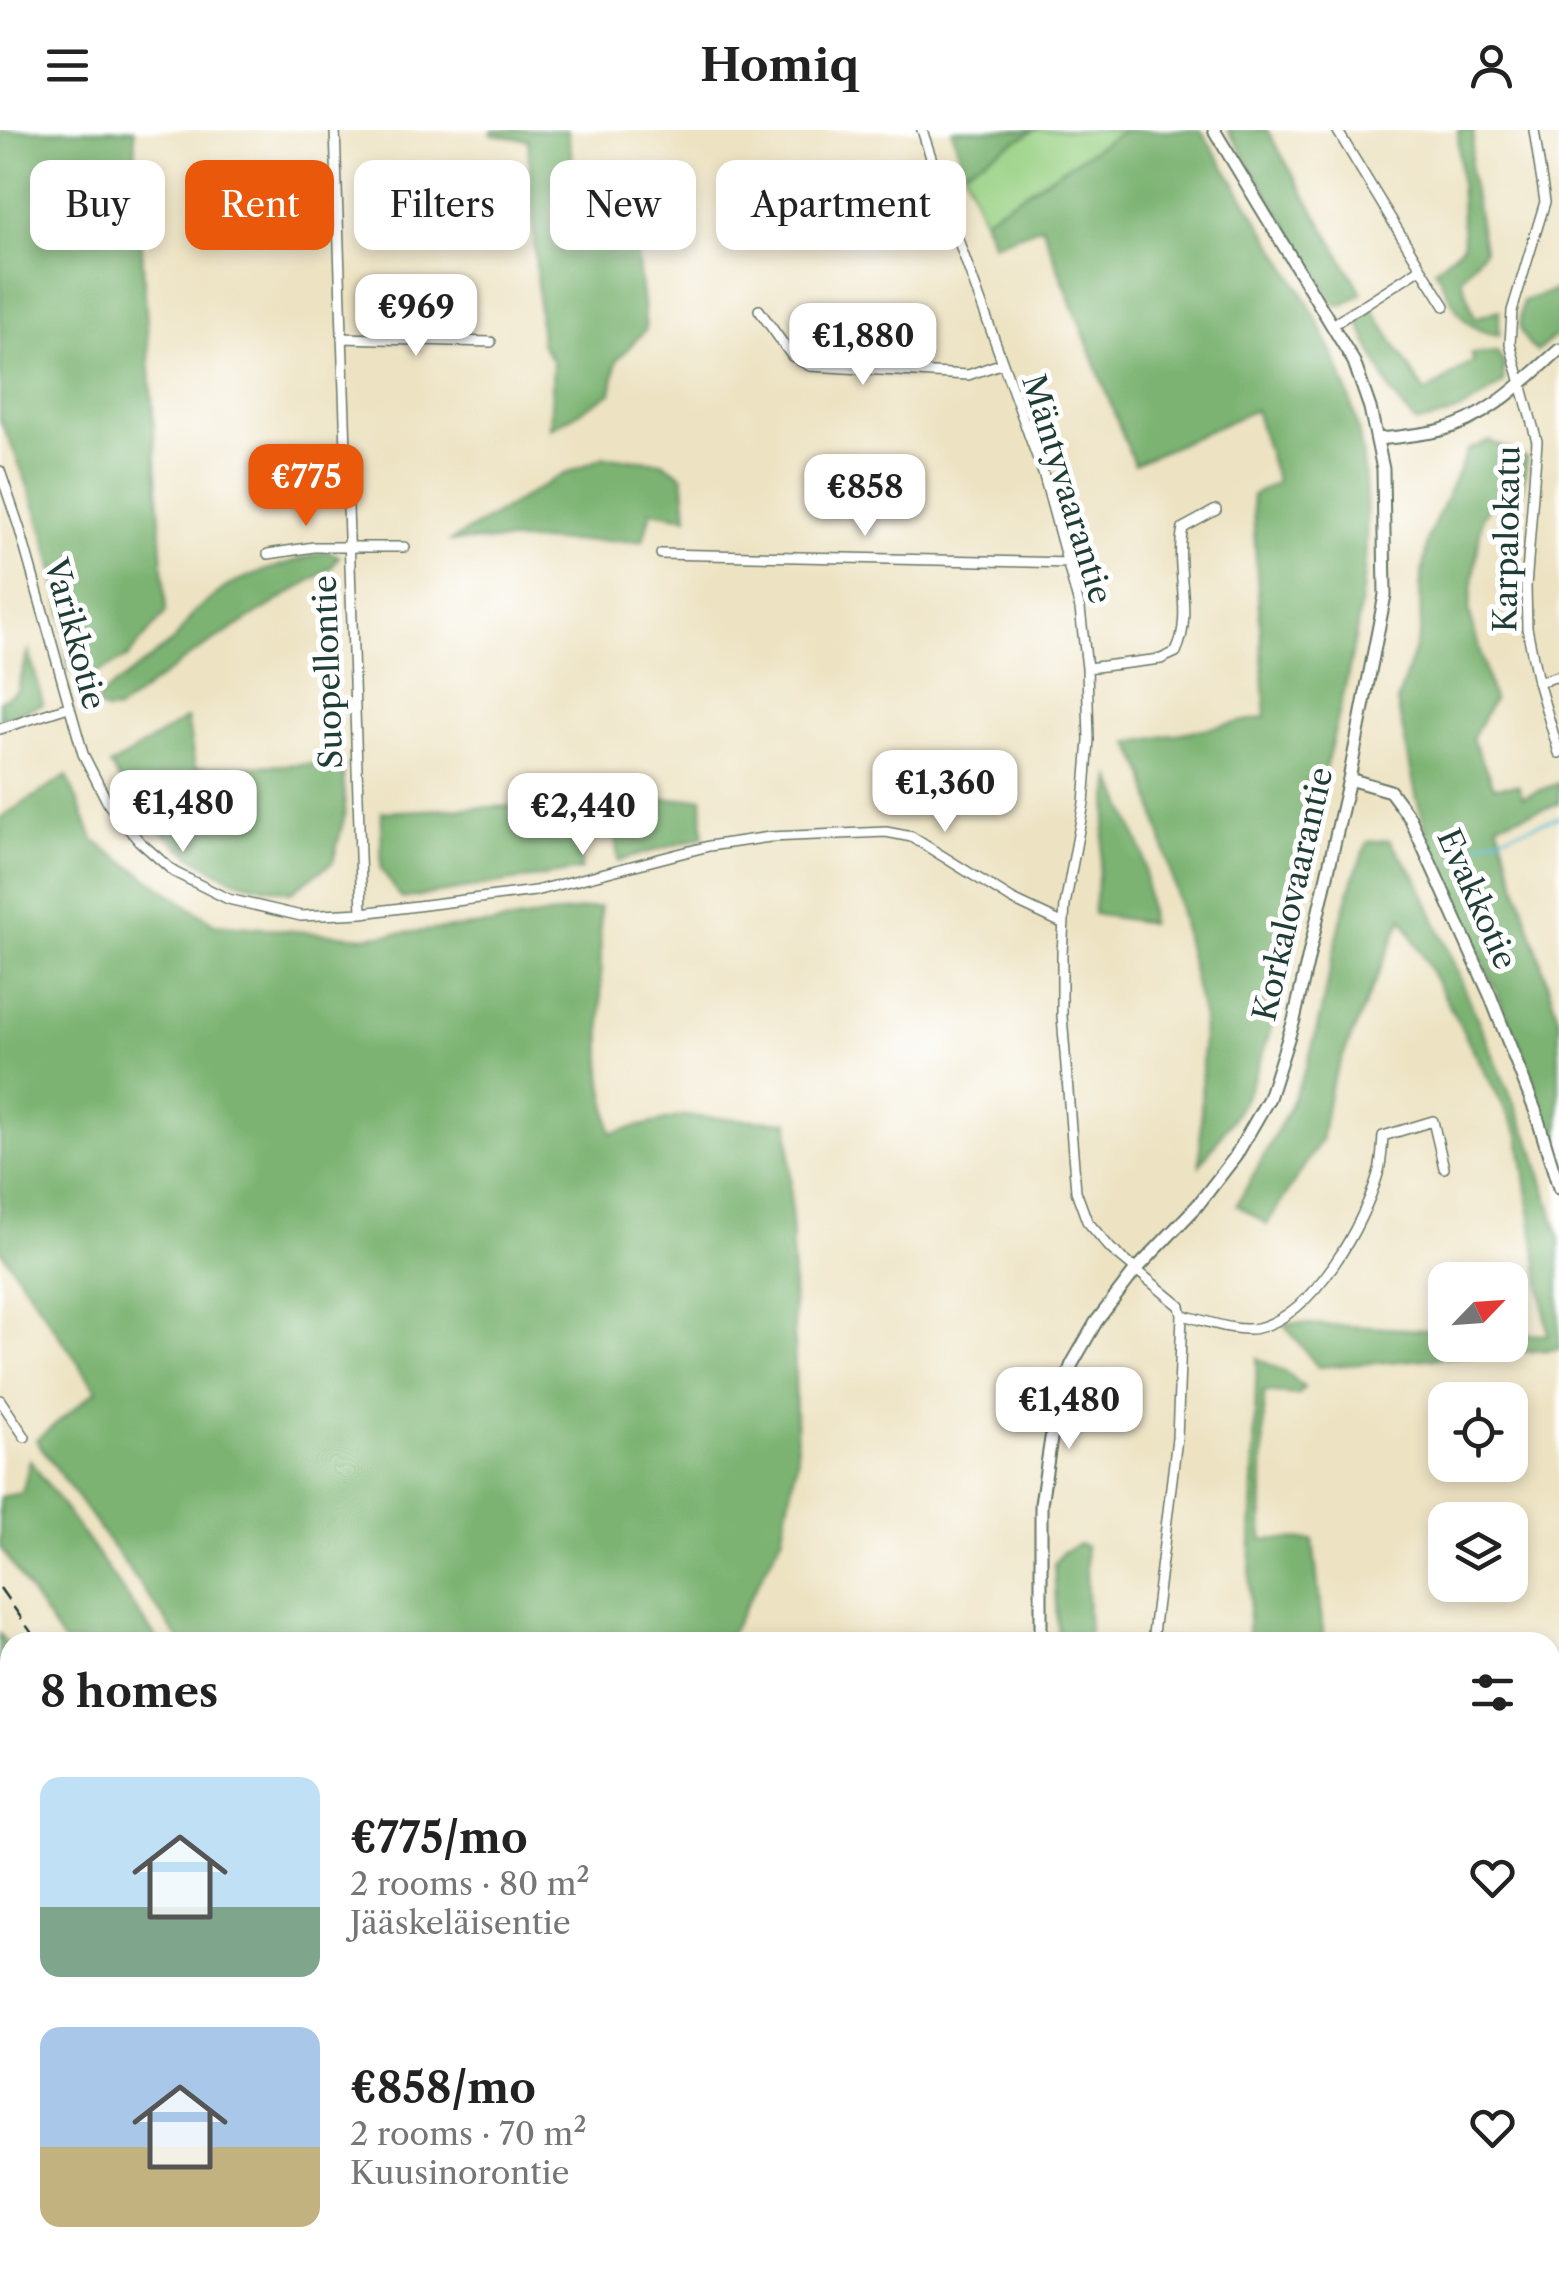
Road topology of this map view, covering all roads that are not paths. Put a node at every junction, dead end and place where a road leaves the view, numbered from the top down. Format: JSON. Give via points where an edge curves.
{"nodes":[{"id":1,"x":335,"y":130,"type":"edge"},
{"id":2,"x":922,"y":130,"type":"edge"},
{"id":3,"x":1214,"y":130,"type":"edge"},
{"id":4,"x":1337,"y":130,"type":"edge"},
{"id":5,"x":1534,"y":130,"type":"edge"},
{"id":6,"x":1421,"y":268,"type":"junction"},
{"id":7,"x":1444,"y":306,"type":"dead end"},
{"id":8,"x":759,"y":310,"type":"dead end"},
{"id":9,"x":1334,"y":324,"type":"junction"},
{"id":10,"x":342,"y":338,"type":"junction"},
{"id":11,"x":491,"y":342,"type":"dead end"},
{"id":12,"x":1559,"y":350,"type":"edge"},
{"id":13,"x":1003,"y":363,"type":"junction"},
{"id":14,"x":1520,"y":384,"type":"junction"},
{"id":15,"x":1378,"y":439,"type":"junction"},
{"id":16,"x":0,"y":471,"type":"edge"},
{"id":17,"x":1216,"y":510,"type":"dead end"},
{"id":18,"x":348,"y":546,"type":"junction"},
{"id":19,"x":404,"y":547,"type":"dead end"},
{"id":20,"x":268,"y":554,"type":"dead end"},
{"id":21,"x":660,"y":554,"type":"dead end"},
{"id":22,"x":1070,"y":563,"type":"junction"},
{"id":23,"x":1087,"y":668,"type":"junction"},
{"id":24,"x":1559,"y":676,"type":"edge"},
{"id":25,"x":1538,"y":682,"type":"junction"},
{"id":26,"x":68,"y":707,"type":"junction"},
{"id":27,"x":0,"y":729,"type":"edge"},
{"id":28,"x":1559,"y":753,"type":"edge"},
{"id":29,"x":1349,"y":779,"type":"junction"},
{"id":30,"x":362,"y":913,"type":"junction"},
{"id":31,"x":1062,"y":923,"type":"junction"},
{"id":32,"x":1444,"y":1168,"type":"dead end"},
{"id":33,"x":1559,"y":1188,"type":"edge"},
{"id":34,"x":1136,"y":1271,"type":"junction"},
{"id":35,"x":1182,"y":1315,"type":"junction"},
{"id":36,"x":0,"y":1400,"type":"edge"},
{"id":37,"x":25,"y":1437,"type":"dead end"},
{"id":38,"x":1041,"y":1632,"type":"edge"},
{"id":39,"x":1153,"y":1632,"type":"edge"}],
"edges":[{"from":1,"to":10,"type":"street","name":"Suopellontie"},
{"from":2,"to":13,"type":"street","name":"Mäntyvaarantie"},
{"from":3,"to":9,"type":"street","name":"Korkalovaarantie"},
{"from":4,"to":6,"type":"street"},
{"from":5,"to":14,"type":"street","name":"Karpalokatu","via":[[1544,202],[1510,322]]},
{"from":6,"to":7,"type":"street"},
{"from":6,"to":9,"type":"street"},
{"from":8,"to":13,"type":"street","via":[[792,356],[810,366],[968,375]]},
{"from":9,"to":15,"type":"street","name":"Korkalovaarantie","via":[[1354,362]]},
{"from":10,"to":11,"type":"street"},
{"from":10,"to":18,"type":"street","name":"Suopellontie"},
{"from":12,"to":14,"type":"street"},
{"from":13,"to":22,"type":"street","name":"Mäntyvaarantie"},
{"from":14,"to":15,"type":"street","via":[[1470,420]]},
{"from":14,"to":25,"type":"street","name":"Karpalokatu","via":[[1537,441],[1526,610]]},
{"from":15,"to":29,"type":"street","name":"Korkalovaarantie","via":[[1385,595]]},
{"from":16,"to":26,"type":"street","name":"Varikkotie"},
{"from":17,"to":23,"type":"street","via":[[1183,528],[1185,634],[1176,652]]},
{"from":18,"to":19,"type":"street"},
{"from":18,"to":20,"type":"street"},
{"from":18,"to":30,"type":"street","name":"Suopellontie"},
{"from":21,"to":22,"type":"street"},
{"from":22,"to":23,"type":"street","name":"Mäntyvaarantie"},
{"from":23,"to":31,"type":"street","name":"Mäntyvaarantie","via":[[1084,803]]},
{"from":24,"to":25,"type":"street"},
{"from":25,"to":28,"type":"street","name":"Karpalokatu"},
{"from":26,"to":27,"type":"street"},
{"from":26,"to":30,"type":"street","name":"Varikkotie","via":[[108,805],[174,872],[268,910]]},
{"from":29,"to":33,"type":"street","name":"Evakkotie","via":[[1390,791],[1410,818],[1490,995]]},
{"from":29,"to":34,"type":"street","name":"Korkalovaarantie","via":[[1294,1020],[1269,1098],[1226,1169]]},
{"from":30,"to":31,"type":"street","name":"Varikkotie","via":[[535,891],[709,846],[886,832],[912,837]]},
{"from":31,"to":34,"type":"street","name":"Mäntyvaarantie","via":[[1076,1191],[1087,1221]]},
{"from":32,"to":35,"type":"street","via":[[1433,1121],[1383,1136],[1368,1202],[1306,1300],[1254,1329]]},
{"from":34,"to":35,"type":"street","name":"Mäntyvaarantie","via":[[1180,1306]]},
{"from":34,"to":38,"type":"street","name":"Korkalovaarantie","via":[[1088,1336],[1056,1406],[1041,1504]]},
{"from":35,"to":39,"type":"street","via":[[1178,1438]]},
{"from":36,"to":37,"type":"street"}]}
